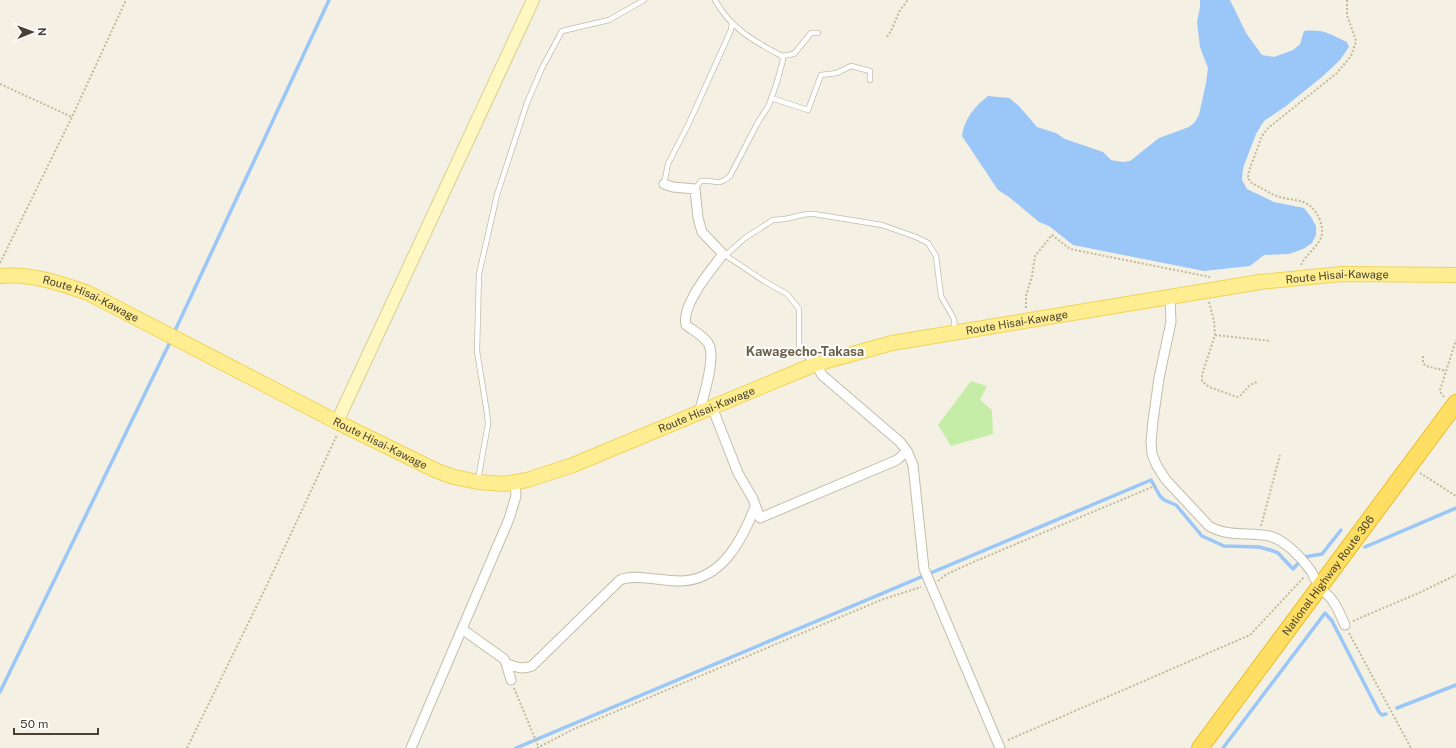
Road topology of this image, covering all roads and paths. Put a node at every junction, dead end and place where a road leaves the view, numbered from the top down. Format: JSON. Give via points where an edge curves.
{"nodes":[{"id":1,"x":126,"y":0,"type":"edge"},
{"id":2,"x":533,"y":0,"type":"edge"},
{"id":3,"x":644,"y":0,"type":"edge"},
{"id":4,"x":715,"y":0,"type":"edge"},
{"id":5,"x":908,"y":0,"type":"edge"},
{"id":6,"x":1348,"y":0,"type":"edge"},
{"id":7,"x":732,"y":23,"type":"junction"},
{"id":8,"x":818,"y":33,"type":"dead end"},
{"id":9,"x":887,"y":37,"type":"dead end"},
{"id":10,"x":782,"y":56,"type":"junction"},
{"id":11,"x":870,"y":80,"type":"dead end"},
{"id":12,"x":0,"y":84,"type":"edge"},
{"id":13,"x":771,"y":98,"type":"junction"},
{"id":14,"x":72,"y":117,"type":"junction"},
{"id":15,"x":664,"y":184,"type":"joint"},
{"id":16,"x":695,"y":189,"type":"junction"},
{"id":17,"x":725,"y":254,"type":"junction"},
{"id":18,"x":0,"y":263,"type":"edge"},
{"id":19,"x":1456,"y":275,"type":"edge"},
{"id":20,"x":0,"y":276,"type":"edge"},
{"id":21,"x":1216,"y":276,"type":"dead end"},
{"id":22,"x":1299,"y":278,"type":"junction"},
{"id":23,"x":1206,"y":291,"type":"junction"},
{"id":24,"x":1170,"y":298,"type":"junction"},
{"id":25,"x":1028,"y":320,"type":"junction"},
{"id":26,"x":955,"y":332,"type":"junction"},
{"id":27,"x":1215,"y":335,"type":"junction"},
{"id":28,"x":1456,"y":340,"type":"edge"},
{"id":29,"x":1271,"y":341,"type":"dead end"},
{"id":30,"x":1423,"y":356,"type":"dead end"},
{"id":31,"x":816,"y":364,"type":"junction"},
{"id":32,"x":1446,"y":371,"type":"junction"},
{"id":33,"x":1258,"y":381,"type":"dead end"},
{"id":34,"x":1455,"y":403,"type":"edge"},
{"id":35,"x":706,"y":410,"type":"junction"},
{"id":36,"x":340,"y":423,"type":"junction"},
{"id":37,"x":907,"y":451,"type":"junction"},
{"id":38,"x":1280,"y":455,"type":"dead end"},
{"id":39,"x":1409,"y":465,"type":"junction"},
{"id":40,"x":478,"y":482,"type":"junction"},
{"id":41,"x":515,"y":482,"type":"junction"},
{"id":42,"x":1160,"y":484,"type":"dead end"},
{"id":43,"x":1456,"y":496,"type":"edge"},
{"id":44,"x":755,"y":507,"type":"junction"},
{"id":45,"x":1259,"y":535,"type":"junction"},
{"id":46,"x":1310,"y":570,"type":"junction"},
{"id":47,"x":1456,"y":575,"type":"edge"},
{"id":48,"x":927,"y":578,"type":"junction"},
{"id":49,"x":1319,"y":586,"type":"junction"},
{"id":50,"x":1345,"y":625,"type":"junction"},
{"id":51,"x":462,"y":629,"type":"junction"},
{"id":52,"x":506,"y":663,"type":"junction"},
{"id":53,"x":511,"y":680,"type":"joint"},
{"id":54,"x":999,"y":746,"type":"edge"},
{"id":55,"x":187,"y":748,"type":"edge"},
{"id":56,"x":412,"y":748,"type":"edge"},
{"id":57,"x":538,"y":748,"type":"edge"},
{"id":58,"x":1200,"y":748,"type":"edge"},
{"id":59,"x":1411,"y":748,"type":"edge"}],
"edges":[{"from":1,"to":14,"type":"path"},
{"from":2,"to":36,"type":"street"},
{"from":3,"to":40,"type":"lane","via":[[609,20],[562,31],[527,103],[497,195],[479,274],[477,351],[488,424]]},
{"from":4,"to":7,"type":"lane","via":[[728,21]]},
{"from":5,"to":9,"type":"path","via":[[900,10]]},
{"from":6,"to":22,"type":"path","via":[[1347,15],[1356,41],[1351,56],[1337,73],[1268,128],[1262,136],[1248,171],[1250,182],[1274,195],[1304,202],[1311,206],[1318,216],[1323,230],[1321,237],[1301,264]]},
{"from":7,"to":10,"type":"lane","via":[[754,40]]},
{"from":7,"to":15,"type":"lane","via":[[689,123],[668,164]]},
{"from":8,"to":10,"type":"lane","via":[[811,33],[794,54]]},
{"from":10,"to":13,"type":"lane"},
{"from":11,"to":13,"type":"lane","via":[[870,71],[851,66],[836,73],[821,75],[808,110]]},
{"from":12,"to":14,"type":"path"},
{"from":13,"to":16,"type":"lane","via":[[730,176],[722,182],[701,181]]},
{"from":14,"to":18,"type":"path"},
{"from":15,"to":16,"type":"street"},
{"from":16,"to":17,"type":"street","via":[[702,232]]},
{"from":17,"to":26,"type":"lane","via":[[773,220],[814,214],[882,225],[928,243],[935,252],[940,292],[954,319]]},
{"from":17,"to":31,"type":"lane","via":[[787,294],[799,309],[800,351]]},
{"from":17,"to":35,"type":"street","via":[[698,287],[685,315],[686,325],[709,344]]},
{"from":19,"to":22,"type":"main road","name":"Route Hisai-Kawage","via":[[1342,274]]},
{"from":20,"to":36,"type":"main road","name":"Route Hisai-Kawage","via":[[27,277],[60,283],[88,293]]},
{"from":21,"to":25,"type":"path","via":[[1209,277],[1070,249],[1052,235],[1035,256],[1026,296]]},
{"from":22,"to":23,"type":"main road","name":"Route Hisai-Kawage"},
{"from":23,"to":24,"type":"main road","name":"Route Hisai-Kawage"},
{"from":23,"to":27,"type":"path"},
{"from":24,"to":25,"type":"main road","name":"Route Hisai-Kawage"},
{"from":24,"to":45,"type":"street","via":[[1171,322],[1159,378],[1151,442],[1152,454],[1166,480],[1209,526],[1224,533]]},
{"from":25,"to":26,"type":"main road","name":"Route Hisai-Kawage"},
{"from":26,"to":31,"type":"main road","name":"Route Hisai-Kawage","via":[[892,343]]},
{"from":27,"to":29,"type":"path"},
{"from":27,"to":33,"type":"path","via":[[1202,375],[1204,384],[1237,397]]},
{"from":28,"to":32,"type":"path"},
{"from":30,"to":32,"type":"path","via":[[1423,363],[1426,366]]},
{"from":31,"to":35,"type":"main road","name":"Route Hisai-Kawage"},
{"from":31,"to":37,"type":"street","via":[[822,375],[900,442]]},
{"from":32,"to":34,"type":"path","via":[[1440,393]]},
{"from":34,"to":39,"type":"highway","name":"National Highway Route 306"},
{"from":35,"to":41,"type":"main road","name":"Route Hisai-Kawage","via":[[573,465]]},
{"from":35,"to":44,"type":"street"},
{"from":36,"to":40,"type":"main road","name":"Route Hisai-Kawage","via":[[437,471]]},
{"from":36,"to":55,"type":"path","via":[[267,585]]},
{"from":37,"to":44,"type":"street","via":[[897,460],[760,518]]},
{"from":37,"to":48,"type":"street","via":[[913,465]]},
{"from":38,"to":45,"type":"path"},
{"from":39,"to":43,"type":"path"},
{"from":39,"to":49,"type":"highway","name":"National Highway Route 306"},
{"from":40,"to":41,"type":"main road","name":"Route Hisai-Kawage"},
{"from":41,"to":51,"type":"street","via":[[516,496],[509,519]]},
{"from":42,"to":48,"type":"path","via":[[947,574]]},
{"from":44,"to":52,"type":"street","via":[[738,543],[719,567],[708,574],[686,580],[624,578],[532,666],[518,668]]},
{"from":45,"to":46,"type":"street","via":[[1270,536],[1284,542]]},
{"from":46,"to":49,"type":"street"},
{"from":46,"to":54,"type":"path","via":[[1250,636]]},
{"from":47,"to":50,"type":"path"},
{"from":48,"to":54,"type":"street"},
{"from":48,"to":57,"type":"path","via":[[906,591],[574,729]]},
{"from":49,"to":50,"type":"street","via":[[1332,599]]},
{"from":49,"to":58,"type":"highway","name":"National Highway Route 306"},
{"from":50,"to":59,"type":"path"},
{"from":51,"to":52,"type":"street"},
{"from":51,"to":56,"type":"street"},
{"from":52,"to":53,"type":"street"},
{"from":53,"to":57,"type":"path"}]}
